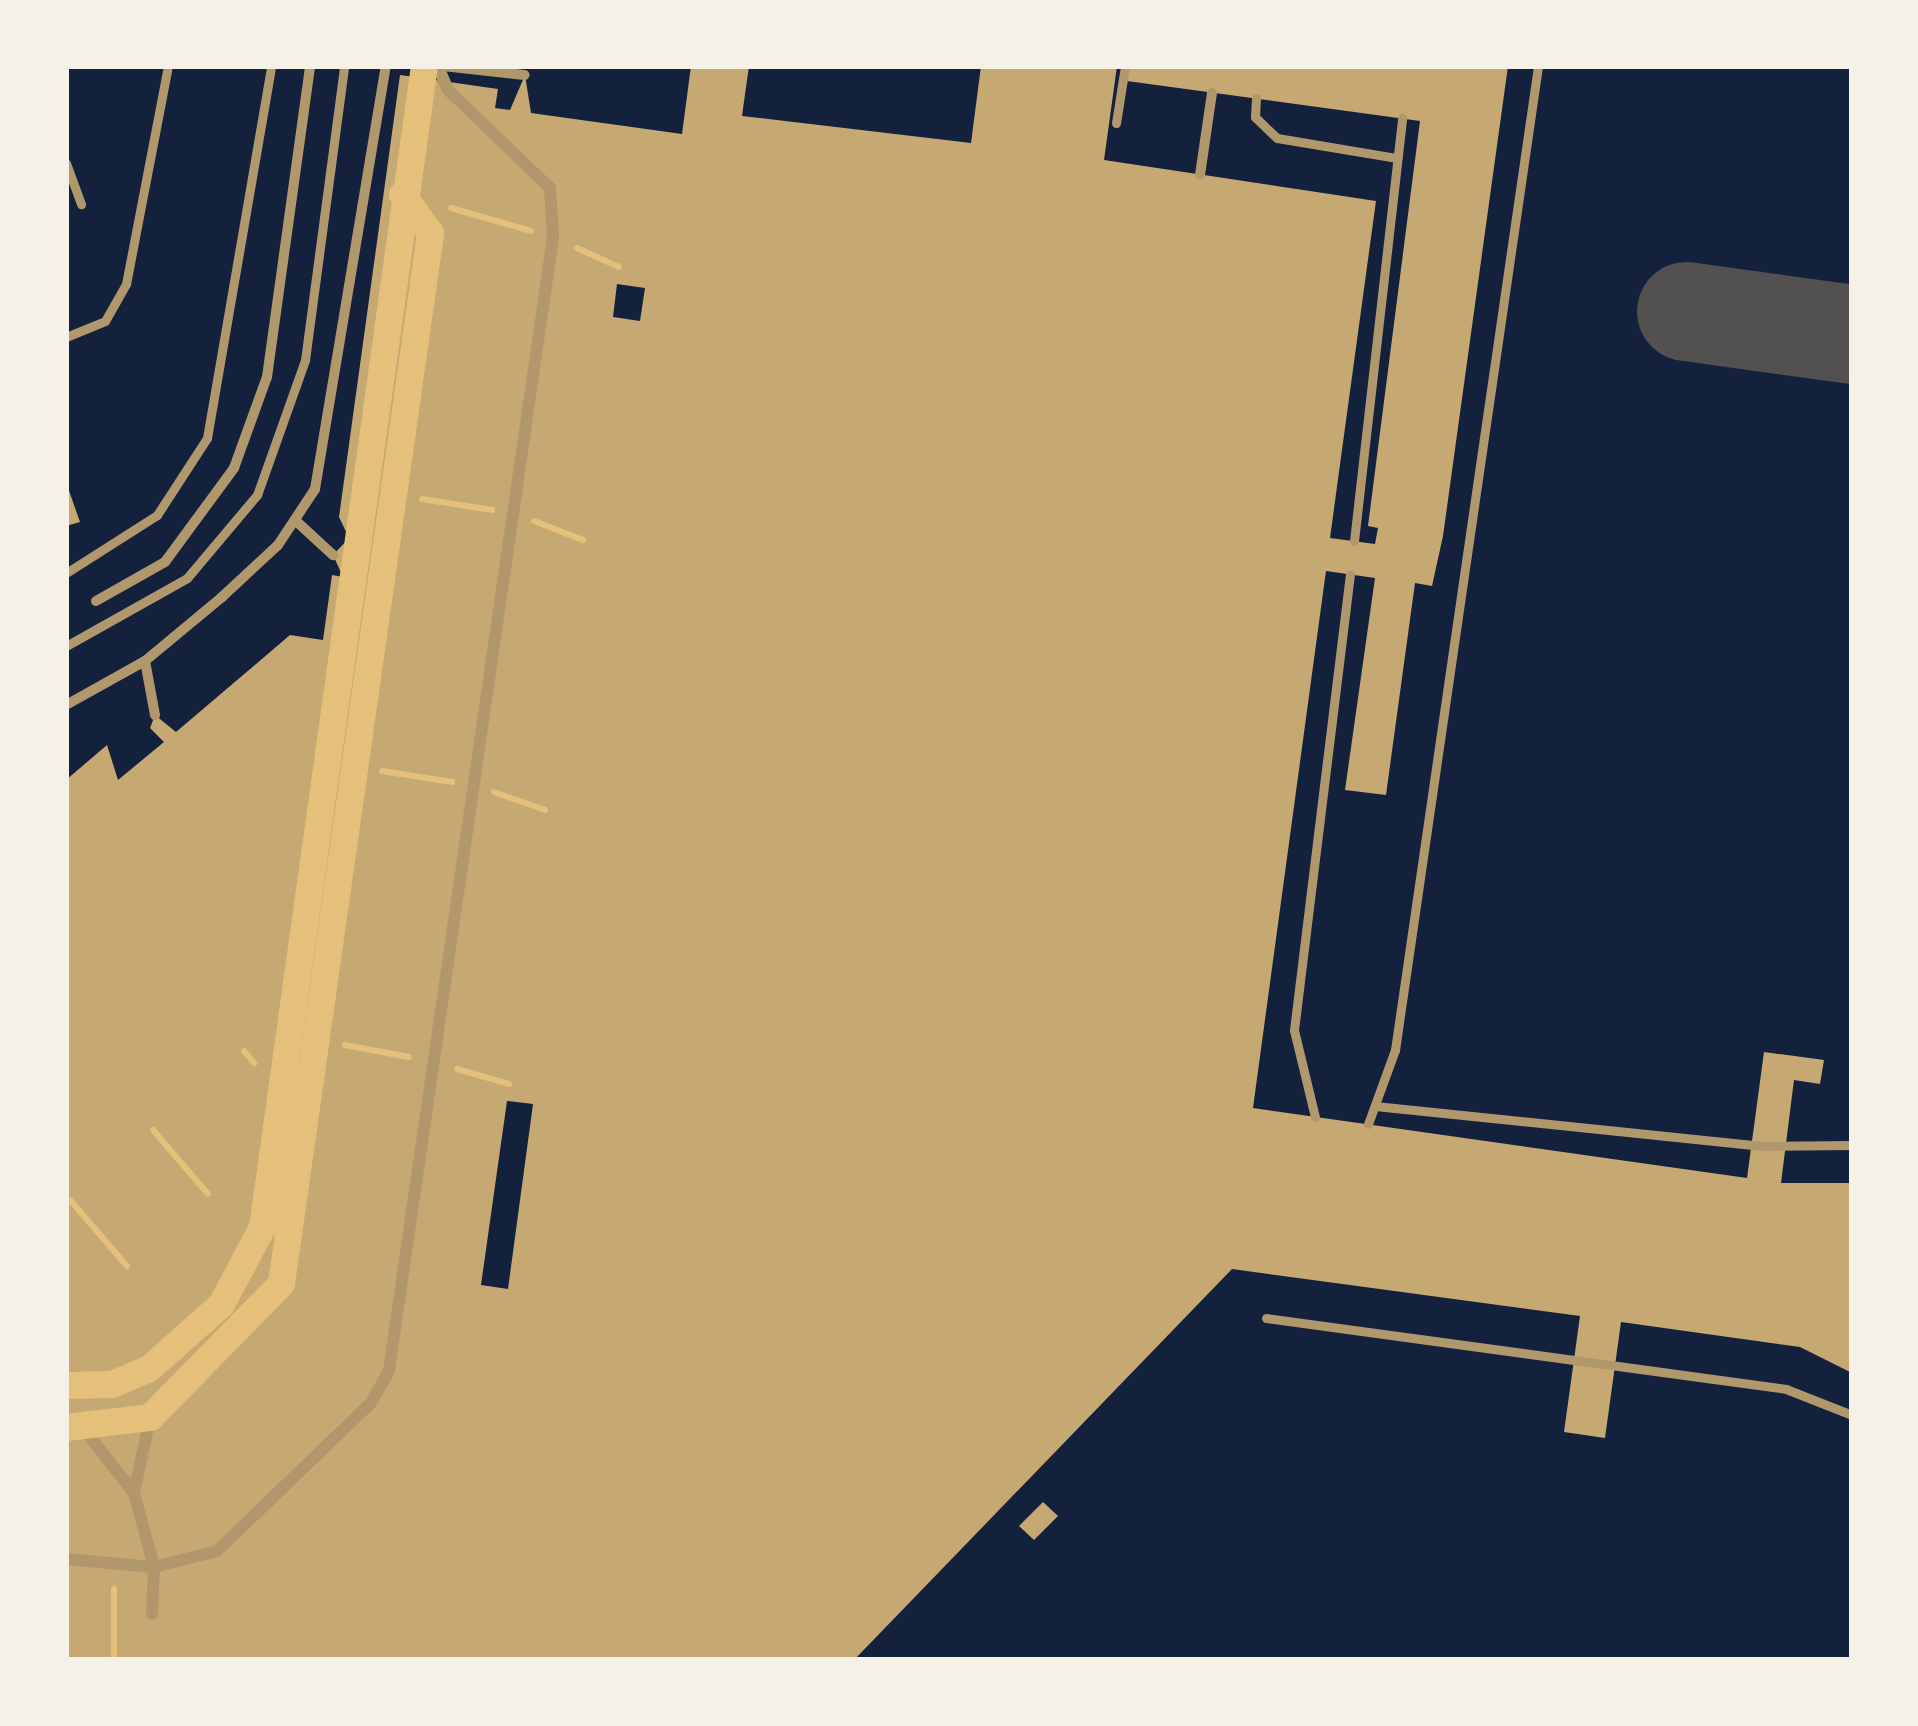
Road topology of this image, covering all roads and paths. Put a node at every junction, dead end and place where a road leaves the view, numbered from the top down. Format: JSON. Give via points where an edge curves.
{"nodes":[{"id":1,"x":168,"y":66,"type":"edge"},
{"id":2,"x":271,"y":66,"type":"edge"},
{"id":3,"x":310,"y":66,"type":"edge"},
{"id":4,"x":344,"y":66,"type":"edge"},
{"id":5,"x":386,"y":66,"type":"edge"},
{"id":6,"x":424,"y":66,"type":"edge"},
{"id":7,"x":441,"y":66,"type":"edge"},
{"id":8,"x":1125,"y":66,"type":"edge"},
{"id":9,"x":1538,"y":66,"type":"edge"},
{"id":10,"x":525,"y":75,"type":"dead end"},
{"id":11,"x":1212,"y":93,"type":"dead end"},
{"id":12,"x":1256,"y":98,"type":"dead end"},
{"id":13,"x":1402,"y":118,"type":"dead end"},
{"id":14,"x":1117,"y":122,"type":"dead end"},
{"id":15,"x":1396,"y":158,"type":"junction"},
{"id":16,"x":66,"y":164,"type":"edge"},
{"id":17,"x":1200,"y":175,"type":"dead end"},
{"id":18,"x":402,"y":194,"type":"junction"},
{"id":19,"x":81,"y":204,"type":"dead end"},
{"id":20,"x":553,"y":237,"type":"junction"},
{"id":21,"x":619,"y":267,"type":"dead end"},
{"id":22,"x":66,"y":337,"type":"edge"},
{"id":23,"x":295,"y":520,"type":"junction"},
{"id":24,"x":1354,"y":541,"type":"dead end"},
{"id":25,"x":333,"y":555,"type":"dead end"},
{"id":26,"x":66,"y":573,"type":"edge"},
{"id":27,"x":1350,"y":574,"type":"dead end"},
{"id":28,"x":96,"y":601,"type":"dead end"},
{"id":29,"x":66,"y":646,"type":"edge"},
{"id":30,"x":145,"y":661,"type":"junction"},
{"id":31,"x":66,"y":705,"type":"edge"},
{"id":32,"x":154,"y":716,"type":"dead end"},
{"id":33,"x":359,"y":767,"type":"junction"},
{"id":34,"x":475,"y":785,"type":"junction"},
{"id":35,"x":545,"y":810,"type":"dead end"},
{"id":36,"x":322,"y":1040,"type":"junction"},
{"id":37,"x":434,"y":1062,"type":"junction"},
{"id":38,"x":509,"y":1084,"type":"dead end"},
{"id":39,"x":1375,"y":1106,"type":"junction"},
{"id":40,"x":1316,"y":1117,"type":"dead end"},
{"id":41,"x":1368,"y":1124,"type":"dead end"},
{"id":42,"x":153,"y":1130,"type":"dead end"},
{"id":43,"x":1852,"y":1144,"type":"edge"},
{"id":44,"x":208,"y":1194,"type":"dead end"},
{"id":45,"x":71,"y":1202,"type":"dead end"},
{"id":46,"x":127,"y":1266,"type":"dead end"},
{"id":47,"x":1266,"y":1318,"type":"dead end"},
{"id":48,"x":66,"y":1385,"type":"edge"},
{"id":49,"x":1852,"y":1415,"type":"edge"},
{"id":50,"x":150,"y":1418,"type":"junction"},
{"id":51,"x":76,"y":1430,"type":"edge"},
{"id":52,"x":134,"y":1493,"type":"junction"},
{"id":53,"x":66,"y":1559,"type":"edge"},
{"id":54,"x":114,"y":1567,"type":"junction"},
{"id":55,"x":154,"y":1567,"type":"junction"},
{"id":56,"x":152,"y":1614,"type":"dead end"},
{"id":57,"x":115,"y":1660,"type":"edge"}],
"edges":[{"from":1,"to":22,"type":"lane","via":[[126,284],[106,321]]},
{"from":2,"to":26,"type":"lane","via":[[207,438],[157,515]]},
{"from":3,"to":28,"type":"street","via":[[267,377],[234,468],[165,562]]},
{"from":4,"to":29,"type":"lane","via":[[305,360],[265,478],[233,533],[188,578]]},
{"from":5,"to":23,"type":"street","via":[[327,458]]},
{"from":6,"to":18,"type":"main road"},
{"from":7,"to":10,"type":"street"},
{"from":7,"to":20,"type":"street","via":[[550,188]]},
{"from":8,"to":14,"type":"lane"},
{"from":9,"to":39,"type":"lane","via":[[1395,1050]]},
{"from":11,"to":17,"type":"street"},
{"from":12,"to":15,"type":"lane","via":[[1255,117],[1276,138]]},
{"from":13,"to":15,"type":"lane"},
{"from":15,"to":24,"type":"lane"},
{"from":16,"to":19,"type":"lane"},
{"from":18,"to":20,"type":"path"},
{"from":18,"to":33,"type":"main road","via":[[430,232]]},
{"from":18,"to":48,"type":"main road","via":[[262,1227],[221,1304],[149,1368],[112,1384]]},
{"from":20,"to":21,"type":"path"},
{"from":20,"to":34,"type":"street"},
{"from":23,"to":25,"type":"street"},
{"from":23,"to":30,"type":"street"},
{"from":27,"to":40,"type":"lane","via":[[1294,1030]]},
{"from":30,"to":31,"type":"street"},
{"from":30,"to":32,"type":"street"},
{"from":33,"to":34,"type":"path"},
{"from":33,"to":36,"type":"main road"},
{"from":34,"to":35,"type":"path"},
{"from":34,"to":37,"type":"street"},
{"from":36,"to":37,"type":"path"},
{"from":36,"to":50,"type":"main road","via":[[281,1283]]},
{"from":37,"to":38,"type":"path"},
{"from":37,"to":55,"type":"street","via":[[401,1316],[371,1403],[257,1524],[218,1551]]},
{"from":39,"to":41,"type":"lane"},
{"from":39,"to":43,"type":"lane","via":[[1760,1146]]},
{"from":42,"to":44,"type":"path"},
{"from":45,"to":46,"type":"path"},
{"from":47,"to":49,"type":"lane","via":[[1786,1389]]},
{"from":50,"to":51,"type":"main road"},
{"from":50,"to":52,"type":"street"},
{"from":51,"to":52,"type":"street"},
{"from":52,"to":55,"type":"street"},
{"from":53,"to":54,"type":"street"},
{"from":54,"to":55,"type":"street"},
{"from":54,"to":57,"type":"path"},
{"from":55,"to":56,"type":"street"}]}
